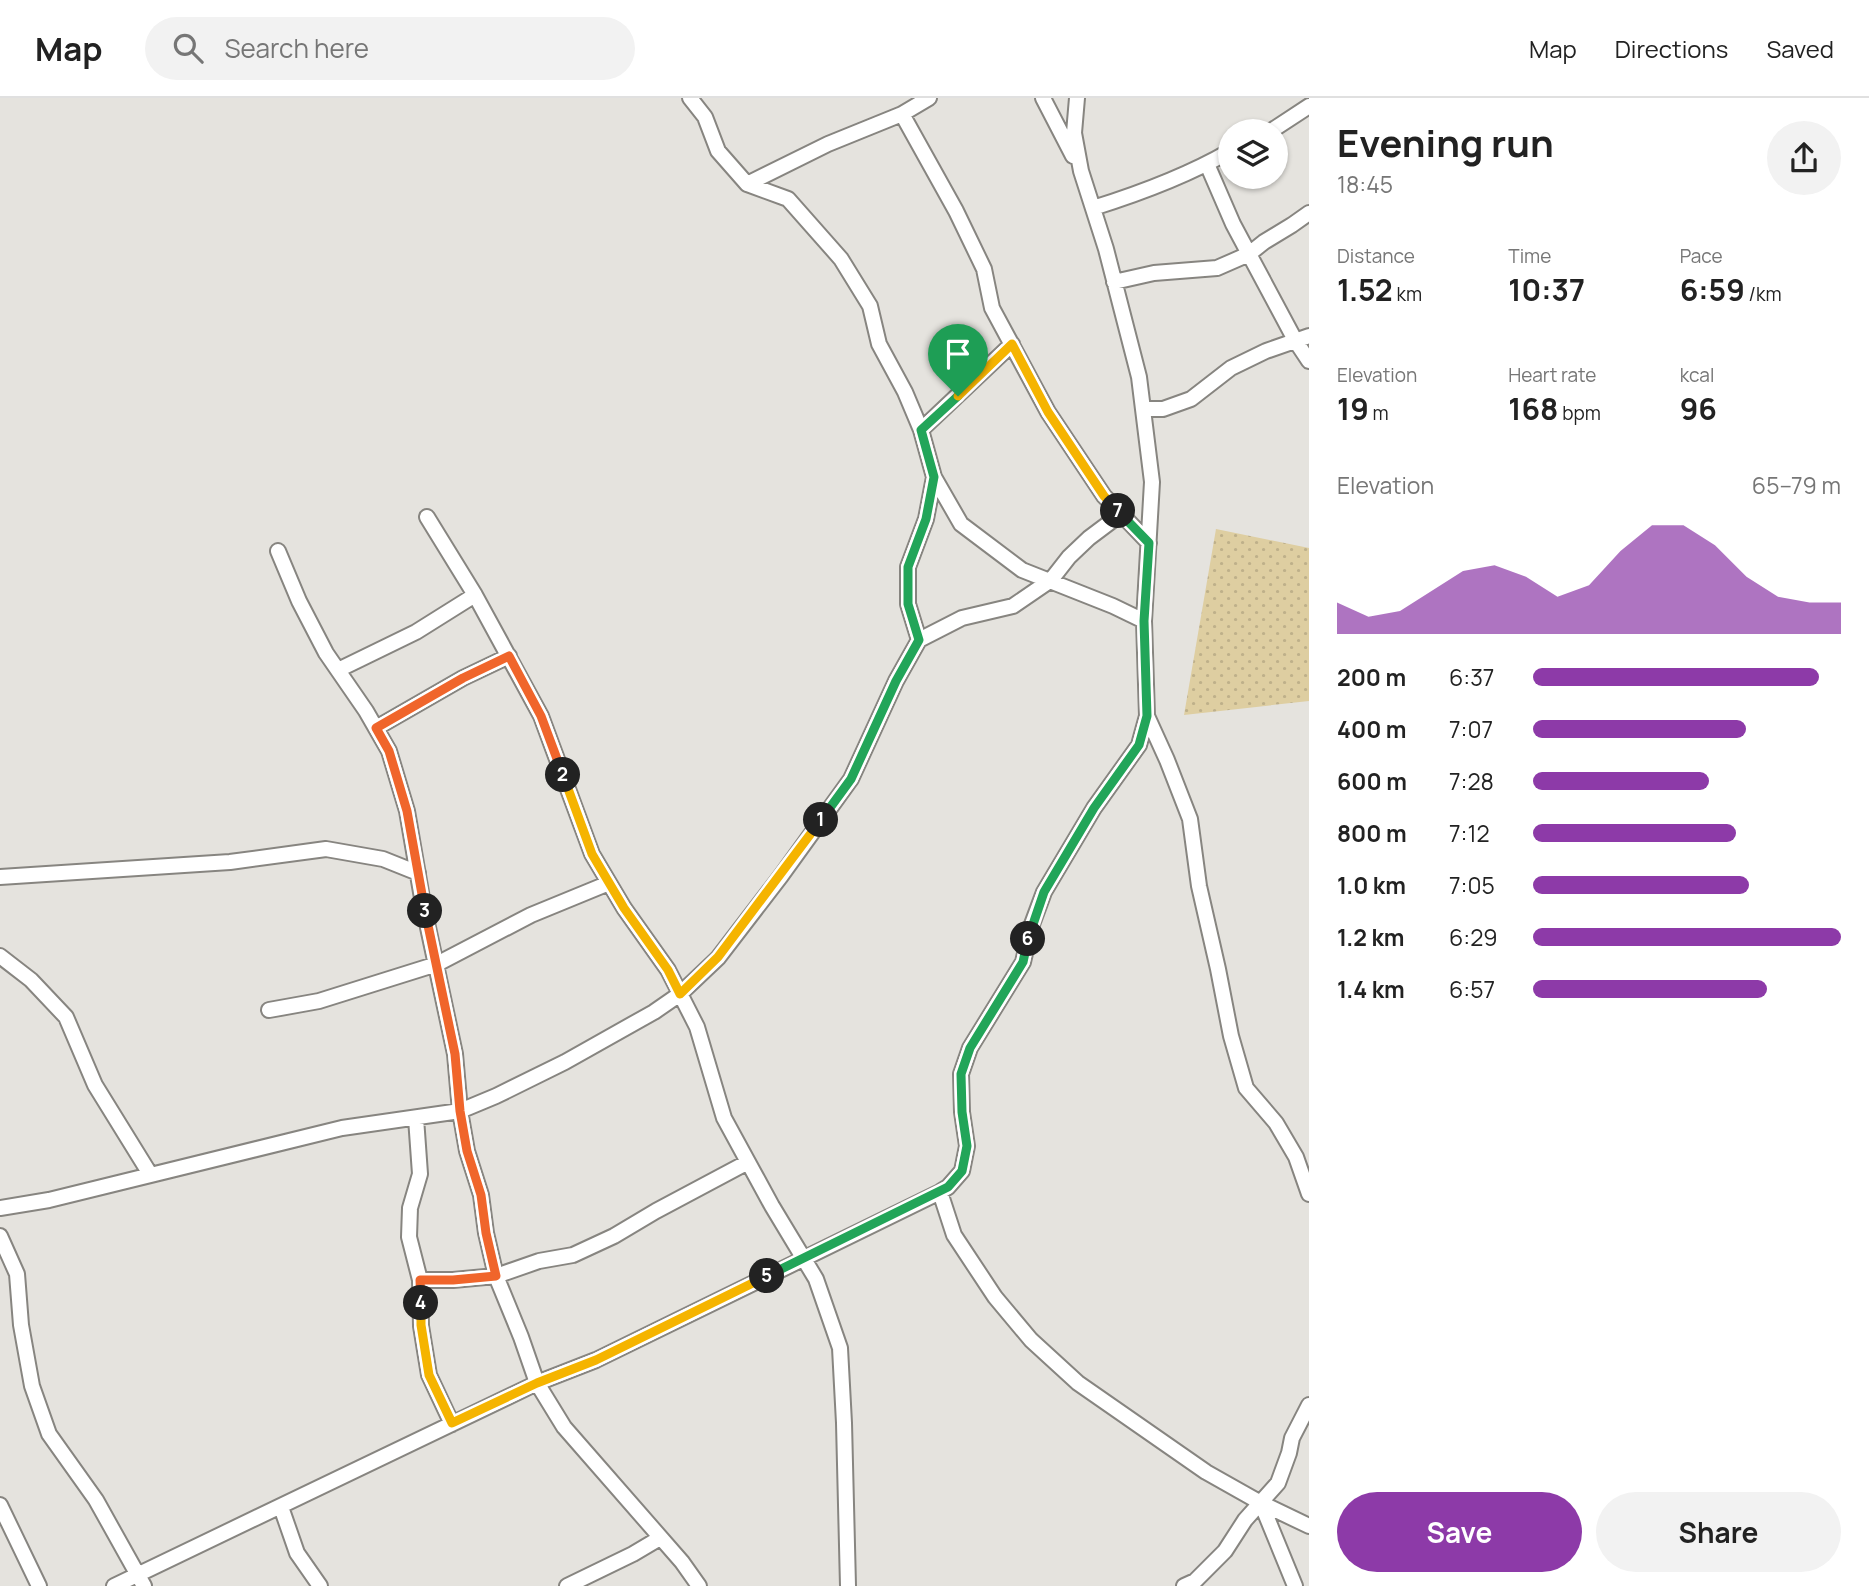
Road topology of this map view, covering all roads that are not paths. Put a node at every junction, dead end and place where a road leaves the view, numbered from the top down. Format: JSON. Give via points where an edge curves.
{"nodes":[{"id":1,"x":690,"y":98,"type":"edge"},
{"id":2,"x":929,"y":98,"type":"edge"},
{"id":3,"x":1043,"y":98,"type":"edge"},
{"id":4,"x":1077,"y":98,"type":"edge"},
{"id":5,"x":1309,"y":106,"type":"edge"},
{"id":6,"x":902,"y":114,"type":"junction"},
{"id":7,"x":1288,"y":120,"type":"edge"},
{"id":8,"x":1218,"y":158,"type":"edge"},
{"id":9,"x":1207,"y":164,"type":"junction"},
{"id":10,"x":1081,"y":171,"type":"junction"},
{"id":11,"x":747,"y":184,"type":"junction"},
{"id":12,"x":1093,"y":208,"type":"junction"},
{"id":13,"x":1309,"y":213,"type":"edge"},
{"id":14,"x":1249,"y":254,"type":"junction"},
{"id":15,"x":1115,"y":282,"type":"junction"},
{"id":16,"x":1302,"y":338,"type":"edge"},
{"id":17,"x":1012,"y":344,"type":"junction"},
{"id":18,"x":1309,"y":361,"type":"edge"},
{"id":19,"x":1143,"y":409,"type":"junction"},
{"id":20,"x":921,"y":430,"type":"junction"},
{"id":21,"x":934,"y":477,"type":"junction"},
{"id":22,"x":1121,"y":514,"type":"junction"},
{"id":23,"x":427,"y":517,"type":"dead end"},
{"id":24,"x":1149,"y":543,"type":"junction"},
{"id":25,"x":278,"y":551,"type":"dead end"},
{"id":26,"x":1051,"y":580,"type":"junction"},
{"id":27,"x":475,"y":595,"type":"junction"},
{"id":28,"x":1144,"y":621,"type":"junction"},
{"id":29,"x":919,"y":640,"type":"junction"},
{"id":30,"x":509,"y":656,"type":"junction"},
{"id":31,"x":338,"y":670,"type":"junction"},
{"id":32,"x":1147,"y":716,"type":"junction"},
{"id":33,"x":376,"y":728,"type":"junction"},
{"id":34,"x":418,"y":873,"type":"junction"},
{"id":35,"x":0,"y":877,"type":"edge"},
{"id":36,"x":609,"y":883,"type":"junction"},
{"id":37,"x":0,"y":956,"type":"edge"},
{"id":38,"x":437,"y":964,"type":"junction"},
{"id":39,"x":680,"y":994,"type":"junction"},
{"id":40,"x":269,"y":1010,"type":"dead end"},
{"id":41,"x":460,"y":1111,"type":"junction"},
{"id":42,"x":416,"y":1118,"type":"junction"},
{"id":43,"x":748,"y":1161,"type":"junction"},
{"id":44,"x":150,"y":1174,"type":"junction"},
{"id":45,"x":940,"y":1192,"type":"junction"},
{"id":46,"x":1309,"y":1194,"type":"edge"},
{"id":47,"x":0,"y":1208,"type":"edge"},
{"id":48,"x":0,"y":1236,"type":"edge"},
{"id":49,"x":803,"y":1258,"type":"junction"},
{"id":50,"x":496,"y":1276,"type":"junction"},
{"id":51,"x":420,"y":1280,"type":"junction"},
{"id":52,"x":537,"y":1383,"type":"junction"},
{"id":53,"x":1309,"y":1405,"type":"edge"},
{"id":54,"x":452,"y":1423,"type":"junction"},
{"id":55,"x":1261,"y":1503,"type":"junction"},
{"id":56,"x":0,"y":1505,"type":"edge"},
{"id":57,"x":281,"y":1507,"type":"junction"},
{"id":58,"x":1309,"y":1526,"type":"edge"},
{"id":59,"x":660,"y":1538,"type":"junction"},
{"id":60,"x":141,"y":1581,"type":"edge"},
{"id":61,"x":39,"y":1586,"type":"edge"},
{"id":62,"x":114,"y":1586,"type":"edge"},
{"id":63,"x":320,"y":1586,"type":"edge"},
{"id":64,"x":567,"y":1586,"type":"edge"},
{"id":65,"x":699,"y":1586,"type":"edge"},
{"id":66,"x":848,"y":1586,"type":"edge"},
{"id":67,"x":1184,"y":1586,"type":"edge"},
{"id":68,"x":1295,"y":1586,"type":"edge"}],
"edges":[{"from":1,"to":11,"type":"street","via":[[705,117],[718,151]]},
{"from":2,"to":6,"type":"street"},
{"from":3,"to":10,"type":"street"},
{"from":4,"to":10,"type":"street","via":[[1074,133]]},
{"from":5,"to":7,"type":"street"},
{"from":6,"to":11,"type":"street"},
{"from":6,"to":17,"type":"street","via":[[984,269],[992,308]]},
{"from":8,"to":9,"type":"street"},
{"from":9,"to":12,"type":"street"},
{"from":9,"to":14,"type":"street"},
{"from":10,"to":12,"type":"street"},
{"from":11,"to":20,"type":"street","via":[[788,199],[841,259],[870,306],[879,344]]},
{"from":12,"to":15,"type":"street"},
{"from":13,"to":14,"type":"street"},
{"from":14,"to":15,"type":"street","via":[[1217,268],[1154,273]]},
{"from":14,"to":16,"type":"street"},
{"from":15,"to":19,"type":"street"},
{"from":16,"to":18,"type":"street"},
{"from":16,"to":19,"type":"street","via":[[1231,368],[1191,398],[1163,409]]},
{"from":17,"to":20,"type":"street"},
{"from":17,"to":22,"type":"street","via":[[1048,412]]},
{"from":19,"to":24,"type":"street","via":[[1152,482]]},
{"from":20,"to":21,"type":"street"},
{"from":21,"to":26,"type":"street","via":[[961,524],[1022,570]]},
{"from":21,"to":29,"type":"street","via":[[926,519],[908,567],[908,604]]},
{"from":22,"to":24,"type":"street"},
{"from":22,"to":26,"type":"street","via":[[1069,556]]},
{"from":23,"to":27,"type":"street"},
{"from":24,"to":28,"type":"street"},
{"from":25,"to":31,"type":"street","via":[[299,601]]},
{"from":26,"to":28,"type":"street"},
{"from":26,"to":29,"type":"street","via":[[1013,606],[962,618]]},
{"from":27,"to":30,"type":"street"},
{"from":27,"to":31,"type":"street","via":[[416,632]]},
{"from":28,"to":32,"type":"street"},
{"from":29,"to":39,"type":"street","via":[[851,779],[718,957]]},
{"from":30,"to":33,"type":"street"},
{"from":30,"to":36,"type":"street","via":[[541,716],[592,854]]},
{"from":31,"to":33,"type":"street"},
{"from":32,"to":45,"type":"street","via":[[1139,745],[1094,808],[1044,892],[1023,962],[970,1048],[961,1074],[967,1146],[962,1171]]},
{"from":32,"to":46,"type":"street","via":[[1190,819],[1199,886],[1246,1088],[1276,1123],[1296,1157]]},
{"from":33,"to":34,"type":"street","via":[[389,751],[407,811]]},
{"from":34,"to":35,"type":"street","via":[[383,859],[326,849],[230,862]]},
{"from":34,"to":38,"type":"street"},
{"from":36,"to":38,"type":"street","via":[[531,915]]},
{"from":36,"to":39,"type":"street"},
{"from":37,"to":44,"type":"street","via":[[66,1017],[95,1085]]},
{"from":38,"to":40,"type":"street","via":[[319,1001]]},
{"from":38,"to":41,"type":"street","via":[[455,1054]]},
{"from":39,"to":41,"type":"street","via":[[565,1062]]},
{"from":39,"to":43,"type":"street","via":[[698,1027],[724,1118]]},
{"from":41,"to":42,"type":"street"},
{"from":41,"to":50,"type":"street"},
{"from":42,"to":44,"type":"street","via":[[342,1128]]},
{"from":42,"to":51,"type":"street","via":[[421,1174],[410,1208],[409,1237]]},
{"from":43,"to":49,"type":"street"},
{"from":43,"to":50,"type":"street","via":[[573,1255]]},
{"from":44,"to":47,"type":"street"},
{"from":45,"to":49,"type":"street"},
{"from":45,"to":55,"type":"street","via":[[954,1235],[995,1297],[1031,1340],[1078,1383],[1206,1472]]},
{"from":48,"to":60,"type":"street","via":[[17,1274],[32,1386],[49,1434],[96,1500]]},
{"from":49,"to":52,"type":"street","via":[[596,1360]]},
{"from":49,"to":66,"type":"street","via":[[816,1279],[840,1348]]},
{"from":50,"to":51,"type":"street"},
{"from":50,"to":52,"type":"street"},
{"from":51,"to":54,"type":"street","via":[[429,1375]]},
{"from":52,"to":54,"type":"street"},
{"from":52,"to":59,"type":"street","via":[[564,1427]]},
{"from":53,"to":55,"type":"street","via":[[1292,1438],[1278,1483]]},
{"from":54,"to":57,"type":"street"},
{"from":55,"to":58,"type":"street"},
{"from":55,"to":67,"type":"street","via":[[1225,1551]]},
{"from":55,"to":68,"type":"street"},
{"from":56,"to":61,"type":"street"},
{"from":57,"to":60,"type":"street"},
{"from":57,"to":63,"type":"street","via":[[297,1553]]},
{"from":59,"to":64,"type":"street"},
{"from":59,"to":65,"type":"street"},
{"from":60,"to":62,"type":"street"}]}
